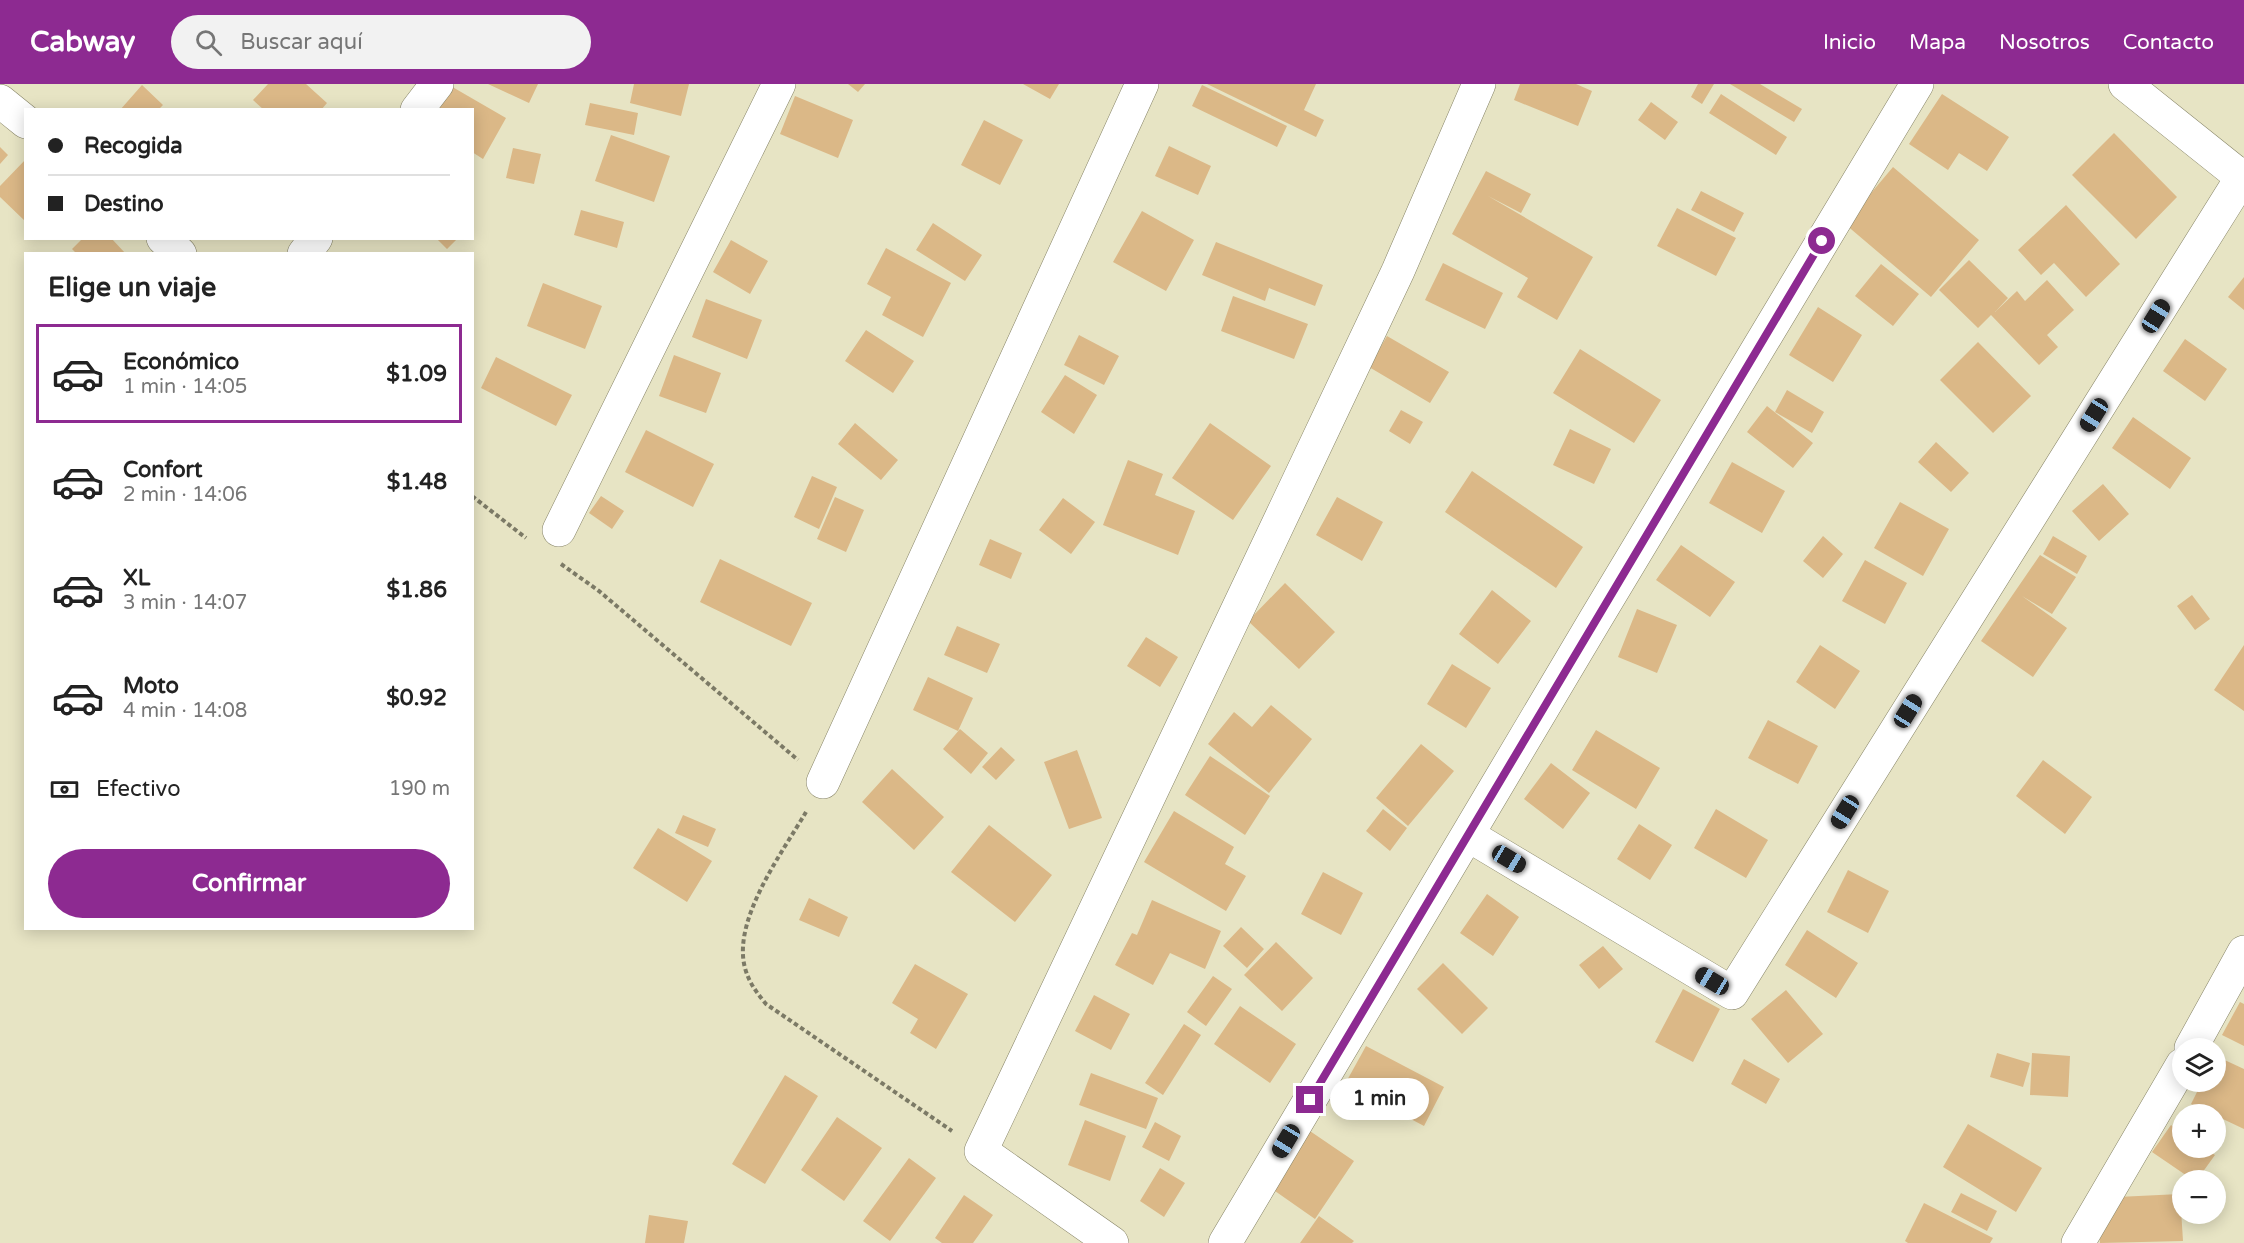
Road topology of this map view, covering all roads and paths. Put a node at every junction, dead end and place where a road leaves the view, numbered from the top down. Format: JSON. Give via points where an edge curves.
{"nodes":[{"id":1,"x":437,"y":84,"type":"edge"},
{"id":2,"x":779,"y":84,"type":"edge"},
{"id":3,"x":1142,"y":84,"type":"edge"},
{"id":4,"x":1479,"y":84,"type":"edge"},
{"id":5,"x":1917,"y":84,"type":"edge"},
{"id":6,"x":2125,"y":84,"type":"edge"},
{"id":7,"x":0,"y":100,"type":"edge"},
{"id":8,"x":419,"y":108,"type":"edge"},
{"id":9,"x":24,"y":120,"type":"edge"},
{"id":10,"x":2243,"y":177,"type":"edge"},
{"id":11,"x":165,"y":240,"type":"edge"},
{"id":12,"x":178,"y":252,"type":"edge"},
{"id":13,"x":474,"y":498,"type":"edge"},
{"id":14,"x":528,"y":540,"type":"dead end"},
{"id":15,"x":556,"y":544,"type":"joint"},
{"id":16,"x":823,"y":782,"type":"junction"},
{"id":17,"x":1468,"y":835,"type":"junction"},
{"id":18,"x":2244,"y":952,"type":"edge"},
{"id":19,"x":2197,"y":1038,"type":"edge"},
{"id":20,"x":2172,"y":1082,"type":"edge"},
{"id":21,"x":981,"y":1151,"type":"junction"},
{"id":22,"x":1112,"y":1243,"type":"edge"},
{"id":23,"x":1226,"y":1243,"type":"edge"},
{"id":24,"x":2078,"y":1243,"type":"edge"}],
"edges":[{"from":1,"to":8,"type":"street"},
{"from":2,"to":15,"type":"street"},
{"from":3,"to":16,"type":"street"},
{"from":4,"to":21,"type":"street","via":[[1398,271]]},
{"from":5,"to":17,"type":"street"},
{"from":6,"to":10,"type":"street"},
{"from":7,"to":9,"type":"street"},
{"from":10,"to":17,"type":"street","via":[[1732,993]]},
{"from":11,"to":12,"type":"street"},
{"from":13,"to":14,"type":"path"},
{"from":15,"to":16,"type":"path","via":[[599,591]]},
{"from":16,"to":21,"type":"path","via":[[758,895],[745,926],[742,947],[751,984],[766,1004]]},
{"from":17,"to":23,"type":"street"},
{"from":18,"to":19,"type":"street"},
{"from":20,"to":24,"type":"street"},
{"from":21,"to":22,"type":"street"}]}
